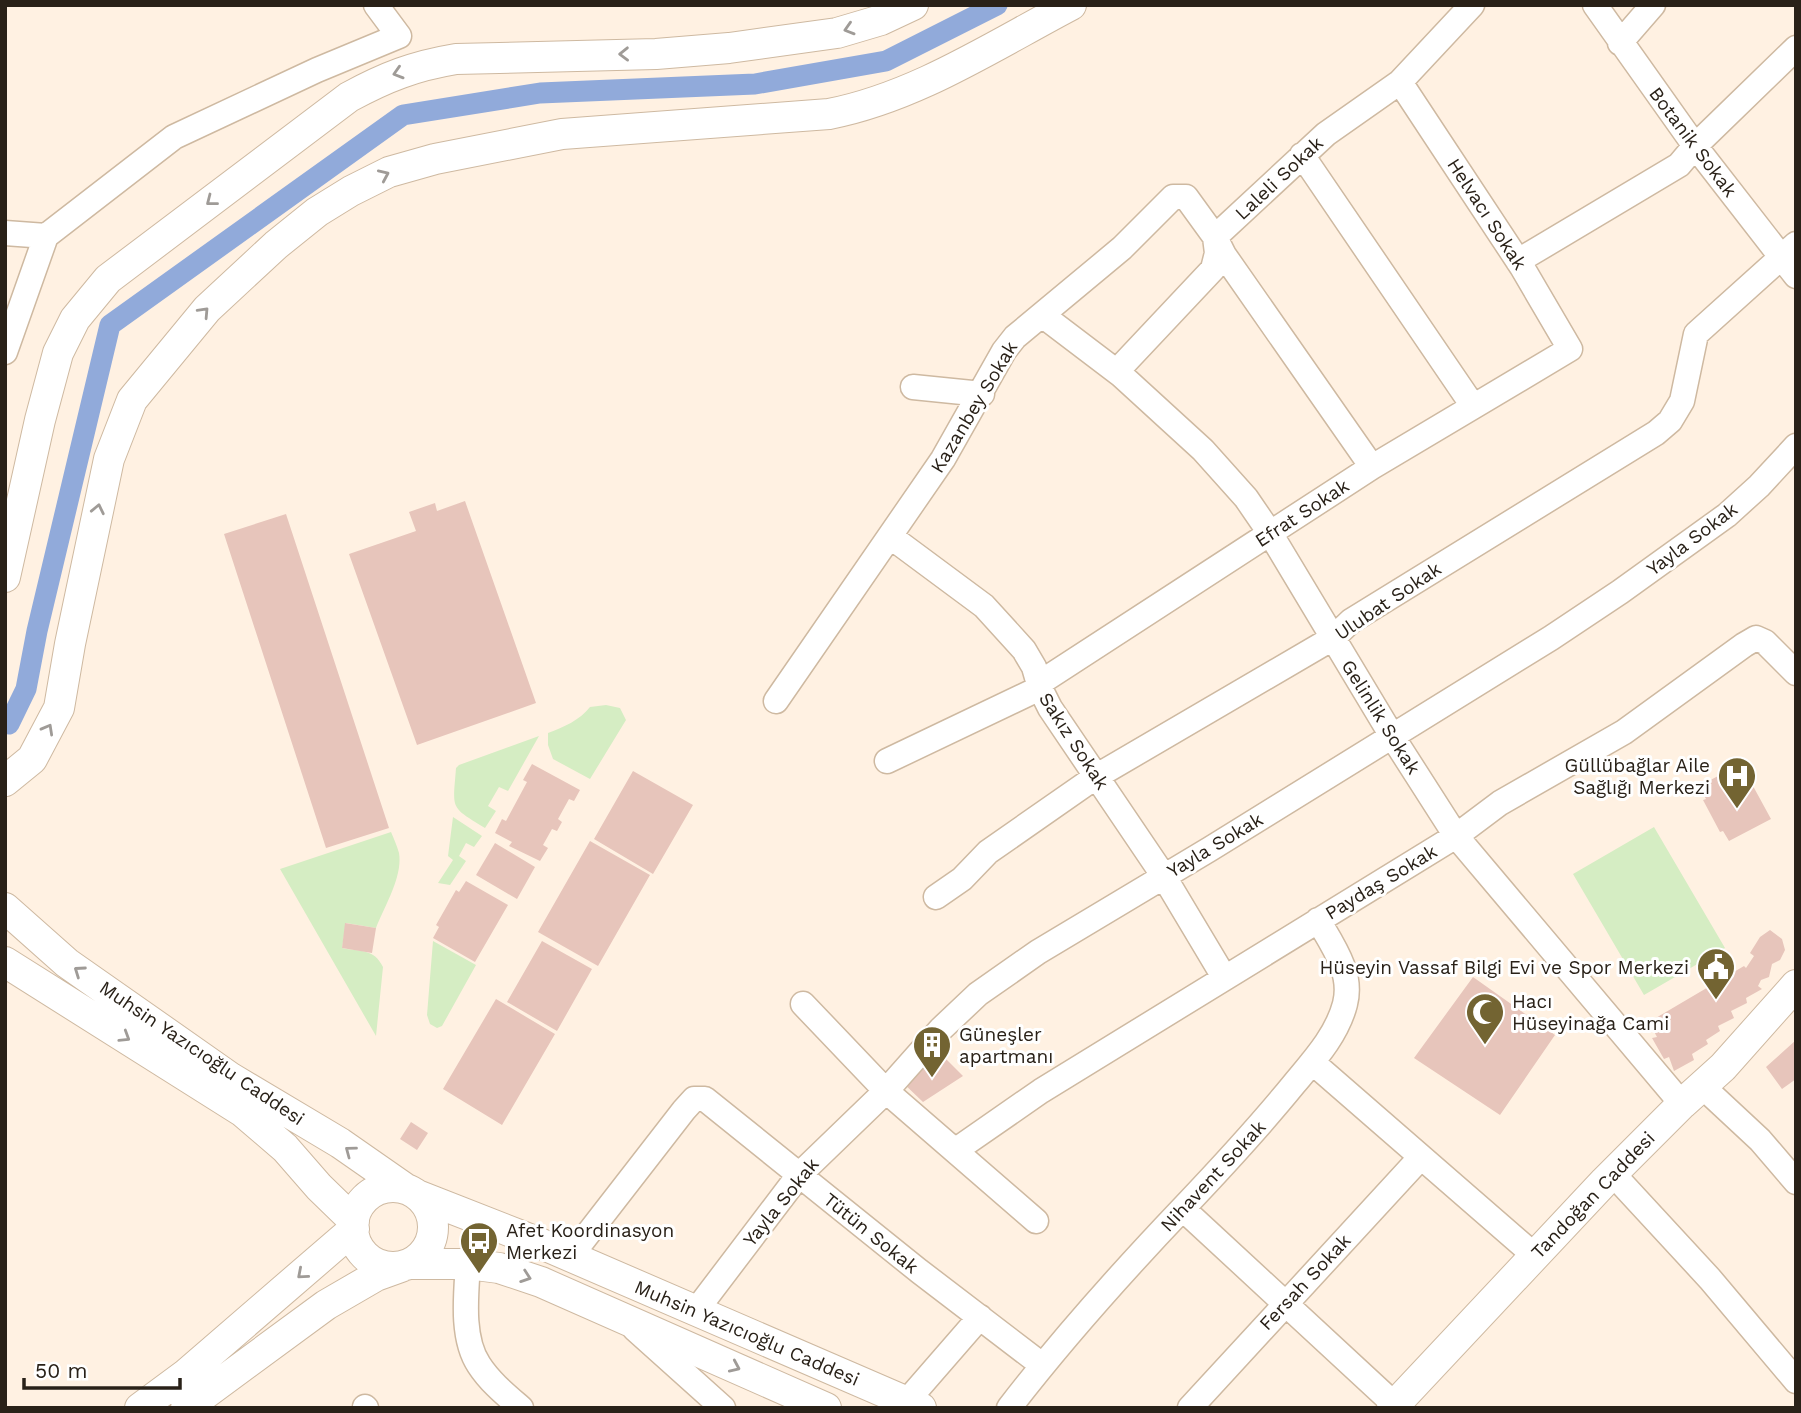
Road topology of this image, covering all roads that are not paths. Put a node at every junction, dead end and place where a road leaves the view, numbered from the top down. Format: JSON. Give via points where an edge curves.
{"nodes":[{"id":1,"x":376,"y":5,"type":"edge"},
{"id":2,"x":913,"y":5,"type":"edge"},
{"id":3,"x":1071,"y":5,"type":"edge"},
{"id":4,"x":1472,"y":5,"type":"edge"},
{"id":5,"x":1595,"y":5,"type":"edge"},
{"id":6,"x":1653,"y":5,"type":"edge"},
{"id":7,"x":1620,"y":43,"type":"junction"},
{"id":8,"x":1796,"y":48,"type":"edge"},
{"id":9,"x":1399,"y":82,"type":"junction"},
{"id":10,"x":1695,"y":146,"type":"junction"},
{"id":11,"x":1302,"y":155,"type":"junction"},
{"id":12,"x":5,"y":233,"type":"edge"},
{"id":13,"x":46,"y":236,"type":"junction"},
{"id":14,"x":1215,"y":237,"type":"junction"},
{"id":15,"x":1791,"y":259,"type":"edge"},
{"id":16,"x":1518,"y":261,"type":"junction"},
{"id":17,"x":1042,"y":315,"type":"junction"},
{"id":18,"x":1570,"y":349,"type":"joint"},
{"id":19,"x":5,"y":352,"type":"edge"},
{"id":20,"x":1117,"y":371,"type":"junction"},
{"id":21,"x":913,"y":387,"type":"dead end"},
{"id":22,"x":982,"y":394,"type":"junction"},
{"id":23,"x":1473,"y":406,"type":"junction"},
{"id":24,"x":1796,"y":446,"type":"edge"},
{"id":25,"x":1372,"y":467,"type":"junction"},
{"id":26,"x":1270,"y":533,"type":"junction"},
{"id":27,"x":891,"y":537,"type":"junction"},
{"id":28,"x":5,"y":577,"type":"edge"},
{"id":29,"x":1333,"y":638,"type":"junction"},
{"id":30,"x":1796,"y":673,"type":"edge"},
{"id":31,"x":1039,"y":686,"type":"junction"},
{"id":32,"x":776,"y":701,"type":"dead end"},
{"id":33,"x":1391,"y":736,"type":"junction"},
{"id":34,"x":887,"y":761,"type":"dead end"},
{"id":35,"x":1097,"y":776,"type":"junction"},
{"id":36,"x":5,"y":781,"type":"edge"},
{"id":37,"x":1457,"y":836,"type":"junction"},
{"id":38,"x":1163,"y":876,"type":"junction"},
{"id":39,"x":936,"y":897,"type":"dead end"},
{"id":40,"x":5,"y":908,"type":"edge"},
{"id":41,"x":1318,"y":920,"type":"junction"},
{"id":42,"x":5,"y":962,"type":"edge"},
{"id":43,"x":1224,"y":977,"type":"junction"},
{"id":44,"x":1796,"y":985,"type":"edge"},
{"id":45,"x":803,"y":1004,"type":"dead end"},
{"id":46,"x":1312,"y":1062,"type":"junction"},
{"id":47,"x":886,"y":1091,"type":"junction"},
{"id":48,"x":1692,"y":1095,"type":"junction"},
{"id":49,"x":956,"y":1150,"type":"junction"},
{"id":50,"x":1421,"y":1157,"type":"junction"},
{"id":51,"x":1613,"y":1174,"type":"junction"},
{"id":52,"x":799,"y":1175,"type":"junction"},
{"id":53,"x":1796,"y":1182,"type":"edge"},
{"id":54,"x":412,"y":1192,"type":"junction"},
{"id":55,"x":1183,"y":1209,"type":"junction"},
{"id":56,"x":1037,"y":1221,"type":"dead end"},
{"id":57,"x":354,"y":1225,"type":"junction"},
{"id":58,"x":1535,"y":1255,"type":"junction"},
{"id":59,"x":570,"y":1257,"type":"junction"},
{"id":60,"x":468,"y":1264,"type":"junction"},
{"id":61,"x":406,"y":1265,"type":"junction"},
{"id":62,"x":1284,"y":1304,"type":"junction"},
{"id":63,"x":695,"y":1312,"type":"junction"},
{"id":64,"x":980,"y":1317,"type":"junction"},
{"id":65,"x":627,"y":1322,"type":"junction"},
{"id":66,"x":1042,"y":1365,"type":"junction"},
{"id":67,"x":1796,"y":1381,"type":"edge"},
{"id":68,"x":196,"y":1396,"type":"edge"},
{"id":69,"x":914,"y":1404,"type":"edge"},
{"id":70,"x":1393,"y":1406,"type":"edge"},
{"id":71,"x":140,"y":1408,"type":"edge"},
{"id":72,"x":522,"y":1408,"type":"edge"},
{"id":73,"x":723,"y":1408,"type":"edge"},
{"id":74,"x":826,"y":1408,"type":"edge"},
{"id":75,"x":1009,"y":1408,"type":"edge"},
{"id":76,"x":1190,"y":1408,"type":"edge"}],
"edges":[{"from":1,"to":13,"type":"street","via":[[399,36],[174,137]]},
{"from":2,"to":28,"type":"street","one_way":true,"via":[[837,33],[729,48],[456,59],[387,76],[349,97],[108,279],[75,319],[58,353],[47,393]]},
{"from":36,"to":3,"type":"street","one_way":true,"via":[[32,759],[60,708],[109,459],[132,400],[207,309],[317,212],[389,172],[496,146],[562,134],[829,114],[864,107],[911,89]]},
{"from":4,"to":9,"type":"street","name":"Laleli Sokak"},
{"from":5,"to":7,"type":"street","name":"Botanik Sokak"},
{"from":6,"to":7,"type":"street"},
{"from":7,"to":10,"type":"street","name":"Botanik Sokak"},
{"from":8,"to":10,"type":"street"},
{"from":9,"to":11,"type":"street","name":"Laleli Sokak"},
{"from":9,"to":16,"type":"street","name":"Helvacı Sokak"},
{"from":10,"to":15,"type":"street","name":"Botanik Sokak"},
{"from":10,"to":16,"type":"street","via":[[1679,165]]},
{"from":11,"to":14,"type":"street","name":"Laleli Sokak"},
{"from":11,"to":23,"type":"street"},
{"from":12,"to":13,"type":"street"},
{"from":13,"to":19,"type":"street"},
{"from":14,"to":17,"type":"street","name":"Kazanbey Sokak","via":[[1186,197],[1172,197],[1122,248]]},
{"from":14,"to":20,"type":"street","via":[[1213,269]]},
{"from":14,"to":25,"type":"street"},
{"from":15,"to":29,"type":"street","name":"Ulubat Sokak","via":[[1696,334],[1682,401],[1656,433],[1351,621]]},
{"from":16,"to":18,"type":"street","name":"Helvacı Sokak"},
{"from":17,"to":20,"type":"street","name":"Gelinlik Sokak"},
{"from":17,"to":22,"type":"street","name":"Kazanbey Sokak","via":[[1004,351]]},
{"from":18,"to":23,"type":"street","name":"Efrat Sokak"},
{"from":20,"to":26,"type":"street","name":"Gelinlik Sokak","via":[[1203,450]]},
{"from":21,"to":22,"type":"street"},
{"from":22,"to":27,"type":"street","name":"Kazanbey Sokak"},
{"from":23,"to":25,"type":"street","name":"Efrat Sokak"},
{"from":24,"to":33,"type":"street","name":"Yayla Sokak","via":[[1727,515],[1657,566],[1551,638]]},
{"from":25,"to":26,"type":"street","name":"Efrat Sokak"},
{"from":26,"to":29,"type":"street","name":"Gelinlik Sokak"},
{"from":26,"to":31,"type":"street","name":"Efrat Sokak"},
{"from":27,"to":31,"type":"street","name":"Sakız Sokak","via":[[984,606],[1024,650]]},
{"from":27,"to":32,"type":"street","name":"Kazanbey Sokak"},
{"from":29,"to":33,"type":"street","name":"Gelinlik Sokak"},
{"from":29,"to":35,"type":"street","name":"Ulubat Sokak"},
{"from":30,"to":37,"type":"street","name":"Paydaş Sokak","via":[[1756,638],[1624,732],[1500,803]]},
{"from":31,"to":34,"type":"street","name":"Efrat Sokak"},
{"from":31,"to":35,"type":"street","name":"Sakız Sokak"},
{"from":33,"to":37,"type":"street","name":"Gelinlik Sokak"},
{"from":33,"to":38,"type":"street","name":"Yayla Sokak"},
{"from":35,"to":38,"type":"street","name":"Sakız Sokak"},
{"from":35,"to":39,"type":"street","name":"Ulubat Sokak","via":[[988,852]]},
{"from":37,"to":41,"type":"street","name":"Paydaş Sokak"},
{"from":37,"to":48,"type":"street","name":"Gelinlik Sokak"},
{"from":38,"to":43,"type":"street","name":"Sakız Sokak"},
{"from":38,"to":47,"type":"street","name":"Yayla Sokak","via":[[978,993]]},
{"from":54,"to":40,"type":"street","name":"Muhsin Yazıcıoğlu Caddesi","one_way":true,"via":[[232,1078],[78,971]]},
{"from":41,"to":43,"type":"street","name":"Paydaş Sokak"},
{"from":41,"to":46,"type":"street","name":"Nihavent Sokak","via":[[1347,982],[1337,1025]]},
{"from":42,"to":57,"type":"street","name":"Muhsin Yazıcıoğlu Caddesi","one_way":true,"via":[[243,1112],[285,1148]]},
{"from":43,"to":49,"type":"street","name":"Paydaş Sokak"},
{"from":44,"to":48,"type":"street","name":"Tandoğan Caddesi"},
{"from":45,"to":47,"type":"street"},
{"from":46,"to":50,"type":"street"},
{"from":46,"to":55,"type":"street","name":"Nihavent Sokak"},
{"from":47,"to":49,"type":"street"},
{"from":47,"to":52,"type":"street","name":"Yayla Sokak"},
{"from":48,"to":51,"type":"street","name":"Tandoğan Caddesi"},
{"from":48,"to":53,"type":"street","name":"Gelinlik Sokak","via":[[1760,1140]]},
{"from":49,"to":56,"type":"street"},
{"from":50,"to":58,"type":"street"},
{"from":50,"to":62,"type":"street","name":"Fersah Sokak"},
{"from":51,"to":58,"type":"street","name":"Tandoğan Caddesi"},
{"from":51,"to":67,"type":"street"},
{"from":52,"to":59,"type":"street","name":"Tütün Sokak","via":[[705,1099],[694,1099]]},
{"from":52,"to":63,"type":"street","name":"Yayla Sokak"},
{"from":52,"to":64,"type":"street","name":"Tütün Sokak"},
{"from":54,"to":57,"type":"street","via":[[383,1188],[373,1192],[357,1210]]},
{"from":54,"to":59,"type":"street","name":"Muhsin Yazıcıoğlu Caddesi"},
{"from":54,"to":61,"type":"street","via":[[430,1212],[433,1232],[426,1251]]},
{"from":55,"to":62,"type":"street"},
{"from":55,"to":66,"type":"street","name":"Nihavent Sokak"},
{"from":57,"to":61,"type":"street","via":[[365,1256],[388,1267]]},
{"from":57,"to":68,"type":"street","one_way":true},
{"from":58,"to":70,"type":"street","name":"Tandoğan Caddesi"},
{"from":59,"to":63,"type":"street","name":"Muhsin Yazıcıoğlu Caddesi"},
{"from":60,"to":61,"type":"street","name":"Muhsin Yazıcıoğlu Caddesi"},
{"from":60,"to":65,"type":"street","name":"Muhsin Yazıcıoğlu Caddesi","one_way":true,"via":[[499,1268],[541,1282]]},
{"from":60,"to":72,"type":"street","via":[[468,1329],[477,1363]]},
{"from":61,"to":68,"type":"street","via":[[376,1276],[326,1305]]},
{"from":62,"to":70,"type":"street"},
{"from":62,"to":76,"type":"street","name":"Fersah Sokak"},
{"from":63,"to":69,"type":"street","name":"Muhsin Yazıcıoğlu Caddesi"},
{"from":64,"to":66,"type":"street","name":"Tütün Sokak"},
{"from":64,"to":69,"type":"street"},
{"from":65,"to":73,"type":"street"},
{"from":65,"to":74,"type":"street","name":"Muhsin Yazıcıoğlu Caddesi","one_way":true},
{"from":66,"to":75,"type":"street","name":"Nihavent Sokak"},
{"from":68,"to":71,"type":"street"}]}
